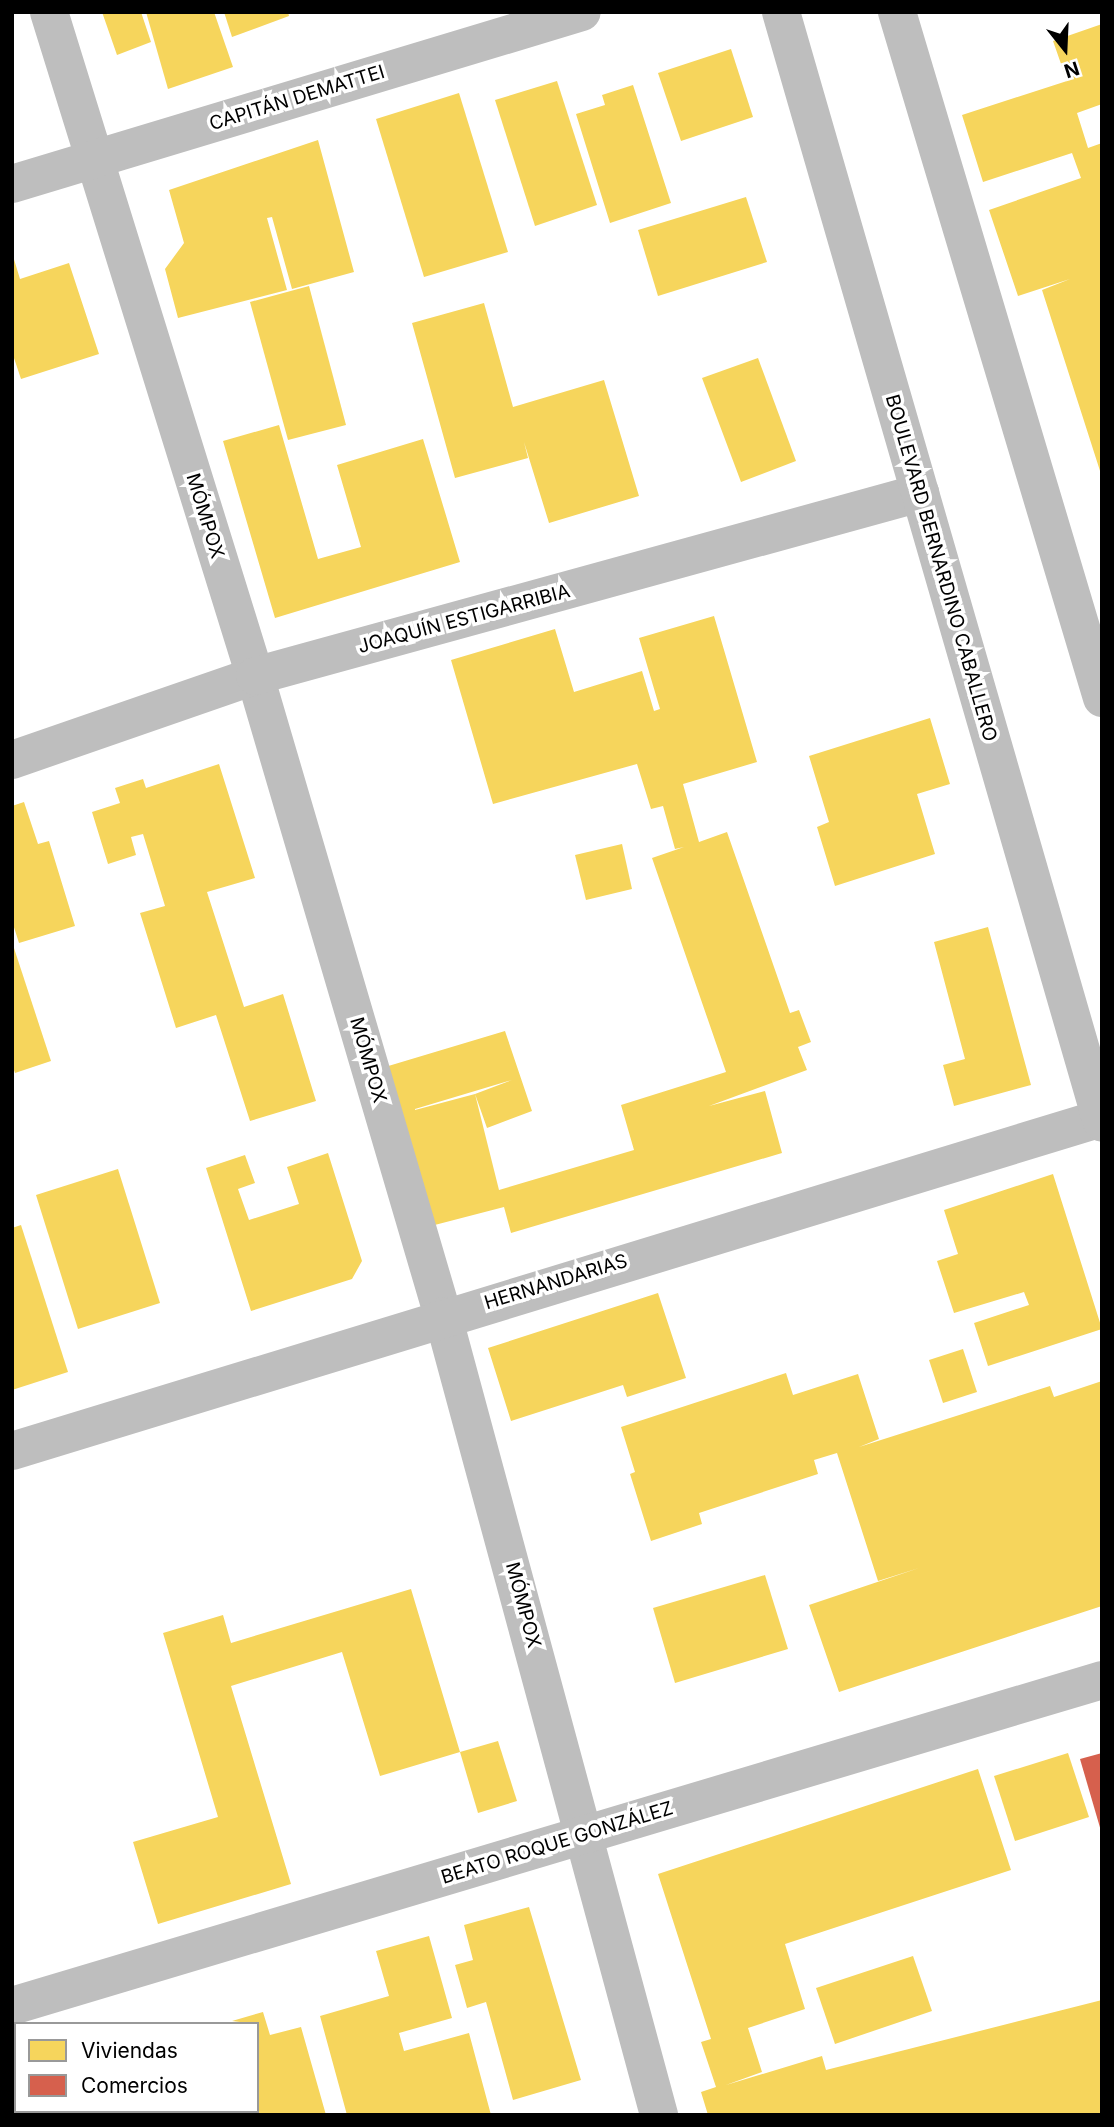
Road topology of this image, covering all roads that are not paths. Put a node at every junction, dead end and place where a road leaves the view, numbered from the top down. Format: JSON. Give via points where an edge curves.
{"nodes":[{"id":1,"x":50,"y":12,"type":"edge"},
{"id":2,"x":582,"y":12,"type":"edge"},
{"id":3,"x":781,"y":12,"type":"edge"},
{"id":4,"x":897,"y":12,"type":"edge"},
{"id":5,"x":93,"y":160,"type":"junction"},
{"id":6,"x":12,"y":184,"type":"edge"},
{"id":7,"x":920,"y":494,"type":"junction"},
{"id":8,"x":255,"y":676,"type":"junction"},
{"id":9,"x":1102,"y":698,"type":"edge"},
{"id":10,"x":12,"y":760,"type":"edge"},
{"id":11,"x":1101,"y":1120,"type":"edge"},
{"id":12,"x":443,"y":1316,"type":"junction"},
{"id":13,"x":12,"y":1451,"type":"edge"},
{"id":14,"x":1102,"y":1680,"type":"edge"},
{"id":15,"x":586,"y":1834,"type":"junction"},
{"id":16,"x":12,"y":2006,"type":"edge"},
{"id":17,"x":659,"y":2115,"type":"edge"}],
"edges":[{"from":1,"to":5,"type":"street","name":"MÓMPOX"},
{"from":2,"to":5,"type":"street","name":"CAPITÁN DEMATTEI"},
{"from":3,"to":7,"type":"street","name":"BOULEVARD BERNARDINO CABALLERO"},
{"from":4,"to":9,"type":"street"},
{"from":5,"to":6,"type":"street","name":"CAPITÁN DEMATTEI"},
{"from":5,"to":8,"type":"street","name":"MÓMPOX"},
{"from":7,"to":8,"type":"street","name":"JOAQUÍN ESTIGARRIBIA"},
{"from":7,"to":11,"type":"street","name":"BOULEVARD BERNARDINO CABALLERO"},
{"from":8,"to":10,"type":"street","name":"JOAQUÍN ESTIGARRIBIA"},
{"from":8,"to":12,"type":"street","name":"MÓMPOX"},
{"from":11,"to":12,"type":"street","name":"HERNANDARIAS"},
{"from":12,"to":13,"type":"street","name":"HERNANDARIAS"},
{"from":12,"to":15,"type":"street","name":"MÓMPOX"},
{"from":14,"to":15,"type":"street","name":"BEATO ROQUE GONZÁLEZ"},
{"from":15,"to":16,"type":"street","name":"BEATO ROQUE GONZÁLEZ"},
{"from":15,"to":17,"type":"street","name":"MÓMPOX"}]}
